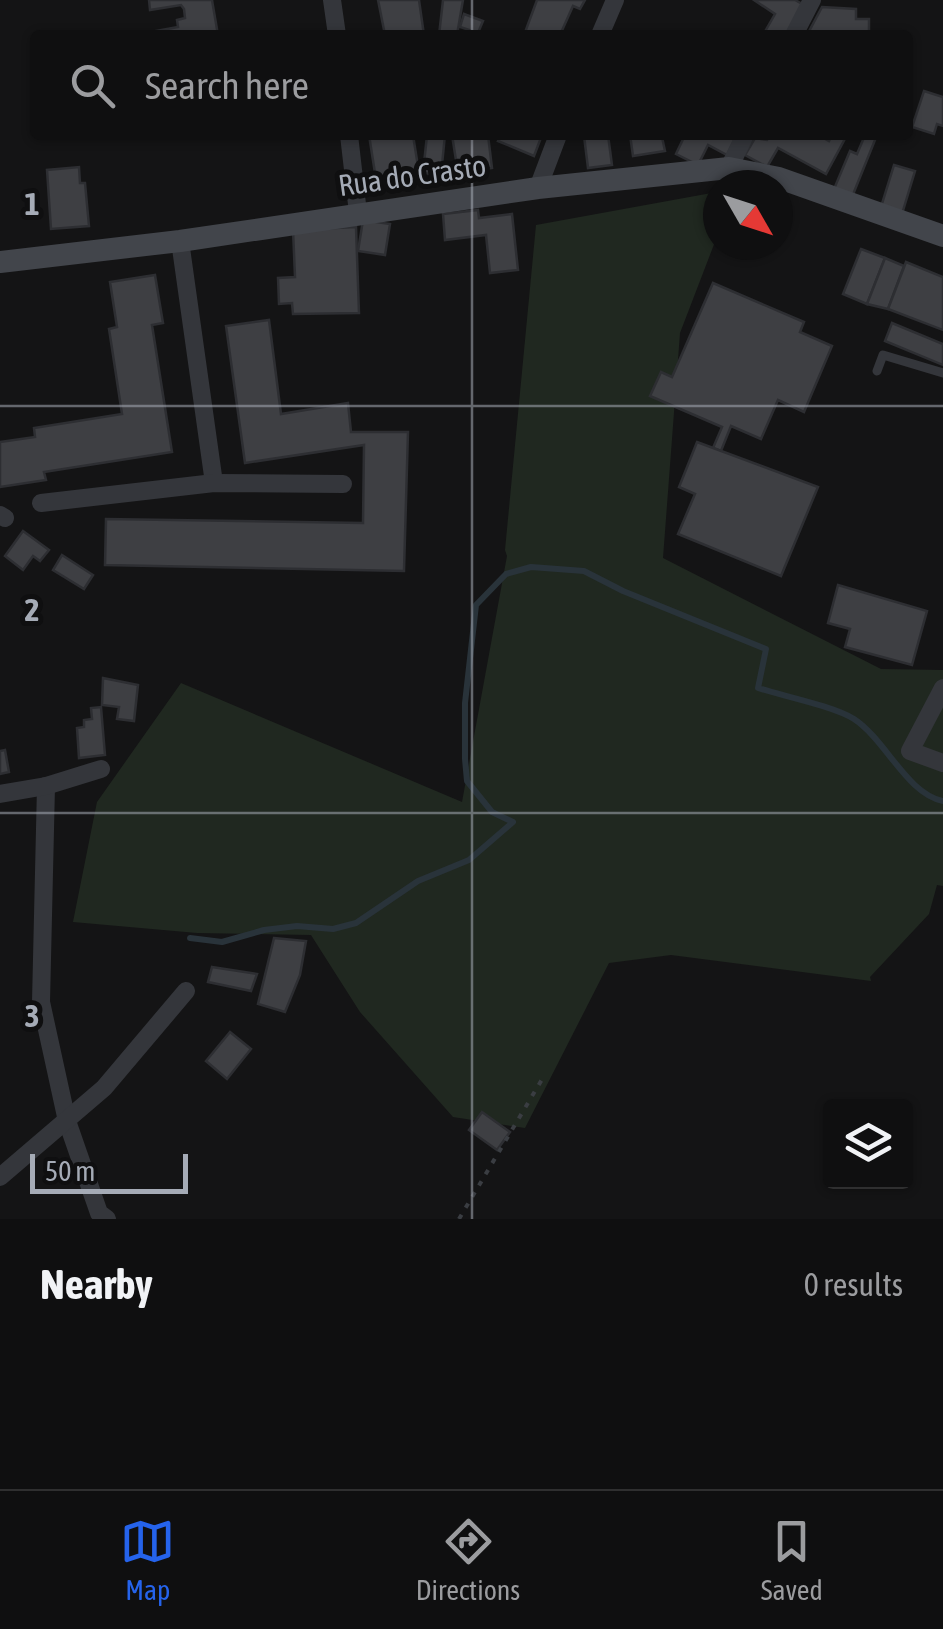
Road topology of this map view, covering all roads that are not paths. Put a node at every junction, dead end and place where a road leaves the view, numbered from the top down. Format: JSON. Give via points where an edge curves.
{"nodes":[{"id":1,"x":332,"y":0,"type":"edge"},
{"id":2,"x":615,"y":0,"type":"edge"},
{"id":3,"x":812,"y":0,"type":"edge"},
{"id":4,"x":335,"y":30,"type":"edge"},
{"id":5,"x":602,"y":30,"type":"edge"},
{"id":6,"x":797,"y":30,"type":"edge"},
{"id":7,"x":350,"y":140,"type":"edge"},
{"id":8,"x":556,"y":140,"type":"edge"},
{"id":9,"x":743,"y":140,"type":"edge"},
{"id":10,"x":729,"y":168,"type":"junction"},
{"id":11,"x":538,"y":188,"type":"junction"},
{"id":12,"x":358,"y":213,"type":"junction"},
{"id":13,"x":943,"y":236,"type":"edge"},
{"id":14,"x":180,"y":241,"type":"junction"},
{"id":15,"x":0,"y":262,"type":"edge"},
{"id":16,"x":876,"y":371,"type":"dead end"},
{"id":17,"x":943,"y":374,"type":"edge"},
{"id":18,"x":214,"y":483,"type":"junction"},
{"id":19,"x":343,"y":484,"type":"dead end"},
{"id":20,"x":41,"y":503,"type":"dead end"},
{"id":21,"x":943,"y":688,"type":"edge"},
{"id":22,"x":943,"y":763,"type":"edge"},
{"id":23,"x":101,"y":768,"type":"dead end"},
{"id":24,"x":46,"y":786,"type":"junction"},
{"id":25,"x":0,"y":794,"type":"edge"},
{"id":26,"x":186,"y":991,"type":"dead end"},
{"id":27,"x":66,"y":1121,"type":"junction"},
{"id":28,"x":0,"y":1178,"type":"edge"},
{"id":29,"x":107,"y":1219,"type":"edge"}],
"edges":[{"from":1,"to":4,"type":"street"},
{"from":2,"to":5,"type":"street"},
{"from":3,"to":6,"type":"street"},
{"from":7,"to":12,"type":"street"},
{"from":8,"to":11,"type":"street"},
{"from":9,"to":10,"type":"street"},
{"from":10,"to":11,"type":"street","name":"Rua do Crasto"},
{"from":10,"to":13,"type":"street","name":"Rua do Crasto","via":[[779,178]]},
{"from":11,"to":12,"type":"street","name":"Rua do Crasto"},
{"from":12,"to":14,"type":"street","name":"Rua do Crasto"},
{"from":14,"to":15,"type":"street","name":"Rua do Crasto"},
{"from":14,"to":18,"type":"street"},
{"from":16,"to":17,"type":"lane","via":[[883,355]]},
{"from":18,"to":19,"type":"street"},
{"from":18,"to":20,"type":"street"},
{"from":21,"to":22,"type":"street","via":[[910,751]]},
{"from":23,"to":24,"type":"street"},
{"from":24,"to":25,"type":"street"},
{"from":24,"to":27,"type":"street","via":[[41,1002]]},
{"from":26,"to":27,"type":"street","via":[[104,1088]]},
{"from":27,"to":28,"type":"street"},
{"from":27,"to":29,"type":"street","via":[[99,1214]]}]}
